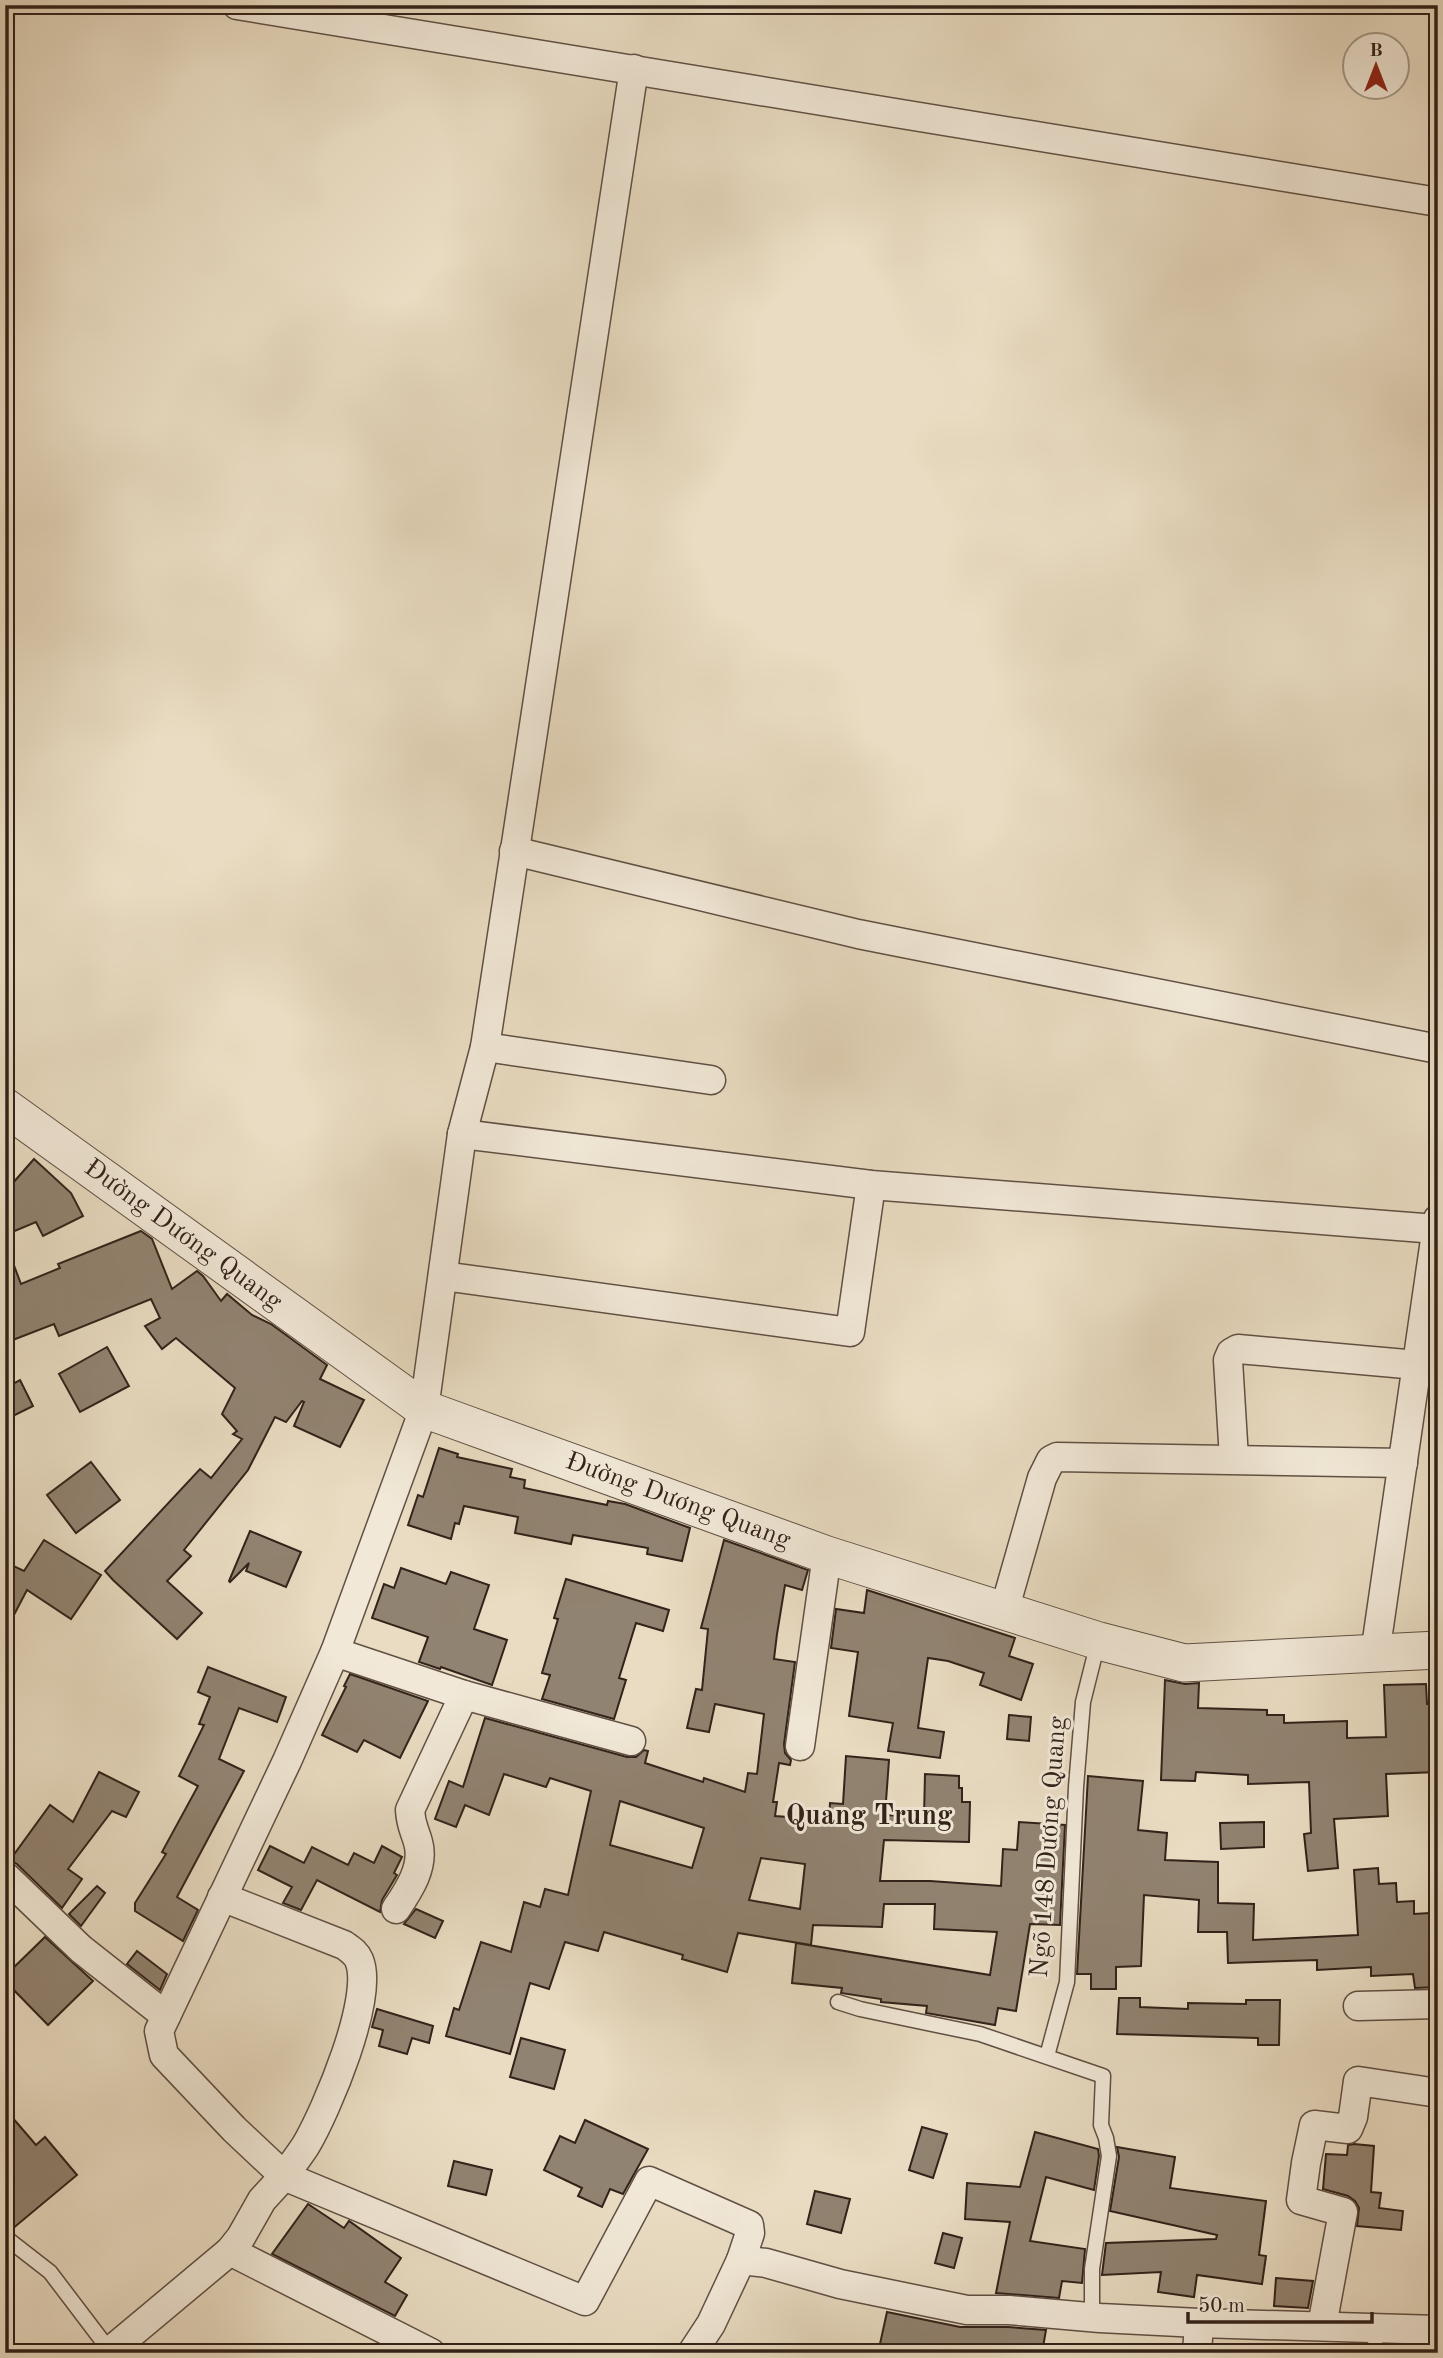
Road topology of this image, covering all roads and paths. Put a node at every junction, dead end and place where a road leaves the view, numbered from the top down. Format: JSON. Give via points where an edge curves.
{"nodes":[{"id":1,"x":237,"y":5,"type":"edge"},
{"id":2,"x":634,"y":69,"type":"junction"},
{"id":3,"x":1438,"y":202,"type":"edge"},
{"id":4,"x":514,"y":851,"type":"junction"},
{"id":5,"x":485,"y":1047,"type":"junction"},
{"id":6,"x":1438,"y":1049,"type":"edge"},
{"id":7,"x":711,"y":1080,"type":"dead end"},
{"id":8,"x":5,"y":1107,"type":"edge"},
{"id":9,"x":463,"y":1134,"type":"junction"},
{"id":10,"x":871,"y":1185,"type":"junction"},
{"id":11,"x":1437,"y":1224,"type":"edge"},
{"id":12,"x":443,"y":1276,"type":"junction"},
{"id":13,"x":1417,"y":1365,"type":"junction"},
{"id":14,"x":424,"y":1409,"type":"junction"},
{"id":15,"x":1234,"y":1459,"type":"junction"},
{"id":16,"x":1403,"y":1463,"type":"junction"},
{"id":17,"x":827,"y":1555,"type":"junction"},
{"id":18,"x":1004,"y":1611,"type":"junction"},
{"id":19,"x":1099,"y":1641,"type":"junction"},
{"id":20,"x":1438,"y":1650,"type":"edge"},
{"id":21,"x":335,"y":1651,"type":"junction"},
{"id":22,"x":1375,"y":1654,"type":"junction"},
{"id":23,"x":464,"y":1695,"type":"junction"},
{"id":24,"x":631,"y":1741,"type":"dead end"},
{"id":25,"x":800,"y":1746,"type":"dead end"},
{"id":26,"x":5,"y":1876,"type":"edge"},
{"id":27,"x":222,"y":1897,"type":"junction"},
{"id":28,"x":396,"y":1909,"type":"dead end"},
{"id":29,"x":838,"y":2002,"type":"dead end"},
{"id":30,"x":1438,"y":2004,"type":"edge"},
{"id":31,"x":1357,"y":2006,"type":"dead end"},
{"id":32,"x":166,"y":2015,"type":"junction"},
{"id":33,"x":1047,"y":2056,"type":"junction"},
{"id":34,"x":1438,"y":2093,"type":"edge"},
{"id":35,"x":284,"y":2176,"type":"junction"},
{"id":36,"x":5,"y":2237,"type":"edge"},
{"id":37,"x":230,"y":2251,"type":"junction"},
{"id":38,"x":741,"y":2260,"type":"junction"},
{"id":39,"x":1092,"y":2318,"type":"junction"},
{"id":40,"x":1199,"y":2323,"type":"junction"},
{"id":41,"x":1322,"y":2326,"type":"junction"},
{"id":42,"x":1438,"y":2330,"type":"edge"},
{"id":43,"x":1376,"y":2340,"type":"edge"},
{"id":44,"x":109,"y":2352,"type":"edge"},
{"id":45,"x":431,"y":2353,"type":"edge"},
{"id":46,"x":692,"y":2353,"type":"edge"},
{"id":47,"x":1197,"y":2353,"type":"edge"}],
"edges":[{"from":1,"to":2,"type":"street"},
{"from":2,"to":3,"type":"street"},
{"from":2,"to":4,"type":"street"},
{"from":4,"to":5,"type":"street"},
{"from":4,"to":6,"type":"street","via":[[859,934]]},
{"from":5,"to":7,"type":"street"},
{"from":5,"to":9,"type":"street"},
{"from":8,"to":14,"type":"street","name":"Đường Dương Quang"},
{"from":9,"to":10,"type":"street"},
{"from":9,"to":12,"type":"street"},
{"from":10,"to":11,"type":"street"},
{"from":10,"to":12,"type":"street","via":[[850,1332]]},
{"from":11,"to":13,"type":"street"},
{"from":12,"to":14,"type":"street"},
{"from":13,"to":15,"type":"street","via":[[1238,1349],[1228,1360]]},
{"from":13,"to":16,"type":"street"},
{"from":14,"to":17,"type":"street","name":"Đường Dương Quang"},
{"from":14,"to":21,"type":"street"},
{"from":15,"to":16,"type":"street"},
{"from":15,"to":18,"type":"street","via":[[1065,1456],[1051,1460],[1034,1500]]},
{"from":16,"to":22,"type":"street"},
{"from":17,"to":18,"type":"street","name":"Đường Dương Quang"},
{"from":17,"to":25,"type":"street"},
{"from":18,"to":19,"type":"street","name":"Đường Dương Quang"},
{"from":19,"to":22,"type":"street","name":"Đường Dương Quang","via":[[1184,1663]]},
{"from":19,"to":33,"type":"lane","name":"Ngõ 148 Dương Quang","via":[[1082,1714],[1067,1982]]},
{"from":20,"to":22,"type":"street","name":"Đường Dương Quang"},
{"from":21,"to":23,"type":"street"},
{"from":21,"to":27,"type":"street"},
{"from":23,"to":24,"type":"street"},
{"from":23,"to":28,"type":"street","via":[[410,1810],[411,1827],[419,1843],[419,1865]]},
{"from":26,"to":32,"type":"street","via":[[81,1949]]},
{"from":27,"to":32,"type":"street"},
{"from":27,"to":35,"type":"street","via":[[344,1945],[354,1952],[362,1970],[353,2033],[332,2092]]},
{"from":29,"to":33,"type":"lane","via":[[980,2034]]},
{"from":30,"to":31,"type":"street"},
{"from":32,"to":35,"type":"street","via":[[159,2031],[164,2055]]},
{"from":33,"to":39,"type":"lane","via":[[1103,2076],[1101,2125],[1109,2156],[1092,2269]]},
{"from":34,"to":41,"type":"street","via":[[1357,2081],[1348,2129],[1314,2125],[1301,2200],[1343,2212]]},
{"from":35,"to":37,"type":"street","via":[[262,2200]]},
{"from":35,"to":38,"type":"street","via":[[585,2301],[649,2181],[749,2225]]},
{"from":36,"to":44,"type":"lane","via":[[50,2272]]},
{"from":37,"to":44,"type":"street"},
{"from":37,"to":45,"type":"street"},
{"from":38,"to":39,"type":"street","via":[[967,2310]]},
{"from":38,"to":46,"type":"street"},
{"from":39,"to":40,"type":"street"},
{"from":40,"to":41,"type":"street"},
{"from":40,"to":47,"type":"street"},
{"from":41,"to":43,"type":"street"},
{"from":42,"to":43,"type":"street"}]}
